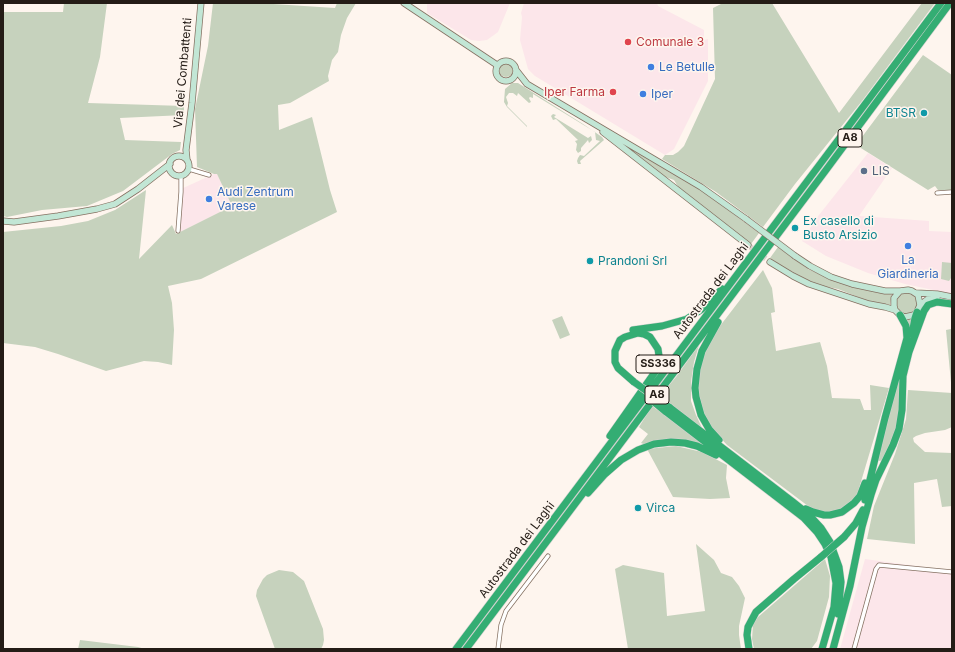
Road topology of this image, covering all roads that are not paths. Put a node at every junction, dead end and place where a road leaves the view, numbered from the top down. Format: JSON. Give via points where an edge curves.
{"nodes":[{"id":1,"x":201,"y":3,"type":"edge"},
{"id":2,"x":404,"y":3,"type":"edge"},
{"id":3,"x":941,"y":3,"type":"edge"},
{"id":4,"x":950,"y":3,"type":"edge"},
{"id":5,"x":497,"y":64,"type":"junction"},
{"id":6,"x":516,"y":70,"type":"junction"},
{"id":7,"x":510,"y":80,"type":"junction"},
{"id":8,"x":527,"y":84,"type":"junction"},
{"id":9,"x":589,"y":121,"type":"junction"},
{"id":10,"x":186,"y":146,"type":"junction"},
{"id":11,"x":179,"y":157,"type":"junction"},
{"id":12,"x":187,"y":160,"type":"junction"},
{"id":13,"x":170,"y":164,"type":"junction"},
{"id":14,"x":189,"y":169,"type":"junction"},
{"id":15,"x":160,"y":174,"type":"junction"},
{"id":16,"x":173,"y":174,"type":"junction"},
{"id":17,"x":209,"y":175,"type":"dead end"},
{"id":18,"x":181,"y":176,"type":"junction"},
{"id":19,"x":952,"y":192,"type":"edge"},
{"id":20,"x":937,"y":193,"type":"dead end"},
{"id":21,"x":3,"y":221,"type":"edge"},
{"id":22,"x":178,"y":231,"type":"dead end"},
{"id":23,"x":748,"y":245,"type":"tunnel mouth"},
{"id":24,"x":770,"y":262,"type":"tunnel mouth"},
{"id":25,"x":742,"y":268,"type":"junction"},
{"id":26,"x":749,"y":273,"type":"junction"},
{"id":27,"x":900,"y":291,"type":"junction"},
{"id":28,"x":916,"y":293,"type":"junction"},
{"id":29,"x":952,"y":297,"type":"edge"},
{"id":30,"x":952,"y":301,"type":"edge"},
{"id":31,"x":952,"y":304,"type":"edge"},
{"id":32,"x":919,"y":309,"type":"junction"},
{"id":33,"x":898,"y":313,"type":"junction"},
{"id":34,"x":909,"y":352,"type":"junction"},
{"id":35,"x":632,"y":384,"type":"junction"},
{"id":36,"x":667,"y":409,"type":"junction"},
{"id":37,"x":885,"y":418,"type":"junction"},
{"id":38,"x":736,"y":457,"type":"junction"},
{"id":39,"x":598,"y":461,"type":"junction"},
{"id":40,"x":750,"y":476,"type":"junction"},
{"id":41,"x":870,"y":495,"type":"junction"},
{"id":42,"x":793,"y":502,"type":"junction"},
{"id":43,"x":861,"y":514,"type":"junction"},
{"id":44,"x":566,"y":516,"type":"junction"},
{"id":45,"x":548,"y":556,"type":"dead end"},
{"id":46,"x":952,"y":572,"type":"edge"},
{"id":47,"x":828,"y":626,"type":"junction"},
{"id":48,"x":456,"y":649,"type":"edge"},
{"id":49,"x":466,"y":649,"type":"edge"},
{"id":50,"x":498,"y":649,"type":"edge"},
{"id":51,"x":749,"y":649,"type":"edge"},
{"id":52,"x":818,"y":649,"type":"edge"},
{"id":53,"x":822,"y":649,"type":"edge"},
{"id":54,"x":828,"y":649,"type":"edge"},
{"id":55,"x":833,"y":649,"type":"edge"},
{"id":56,"x":854,"y":649,"type":"edge"}],
"edges":[{"from":1,"to":10,"type":"main road","name":"Via dei Combattenti"},
{"from":2,"to":5,"type":"main road"},
{"from":3,"to":25,"type":"highway","name":"Autostrada dei Laghi","number":"A8"},
{"from":4,"to":26,"type":"highway","name":"Autostrada dei Laghi","number":"A8"},
{"from":5,"to":6,"type":"main road","via":[[508,60],[513,63]]},
{"from":5,"to":7,"type":"main road","via":[[497,76],[502,80]]},
{"from":6,"to":7,"type":"main road","via":[[515,76]]},
{"from":6,"to":8,"type":"main road"},
{"from":7,"to":8,"type":"main road"},
{"from":8,"to":9,"type":"main road"},
{"from":9,"to":23,"type":"main road"},
{"from":9,"to":27,"type":"main road","bridge":true,"via":[[701,187],[795,256],[831,278],[884,291]]},
{"from":10,"to":11,"type":"main road","name":"Via dei Combattenti"},
{"from":10,"to":12,"type":"main road","name":"Via dei Combattenti"},
{"from":11,"to":12,"type":"main road"},
{"from":11,"to":13,"type":"main road","name":"Via dei Combattenti","via":[[173,159]]},
{"from":12,"to":14,"type":"main road","name":"Via dei Combattenti"},
{"from":13,"to":15,"type":"main road","name":"Via dei Combattenti"},
{"from":13,"to":16,"type":"main road"},
{"from":14,"to":17,"type":"street"},
{"from":14,"to":18,"type":"main road"},
{"from":15,"to":16,"type":"main road"},
{"from":15,"to":21,"type":"main road","name":"Via dei Combattenti","via":[[115,204],[97,210]]},
{"from":16,"to":18,"type":"main road"},
{"from":18,"to":22,"type":"street"},
{"from":19,"to":20,"type":"street"},
{"from":24,"to":33,"type":"main road","via":[[809,284]]},
{"from":25,"to":35,"type":"highway","via":[[702,309],[687,319],[662,326],[630,330],[617,338],[612,344],[609,357],[614,370]]},
{"from":25,"to":39,"type":"highway","name":"Autostrada dei Laghi","number":"A8"},
{"from":26,"to":38,"type":"highway","number":"SS336","via":[[706,341],[696,378],[697,402],[705,423],[713,435]]},
{"from":26,"to":44,"type":"highway","name":"Autostrada dei Laghi","number":"A8"},
{"from":27,"to":28,"type":"main road"},
{"from":27,"to":33,"type":"main road","via":[[893,302]]},
{"from":28,"to":29,"type":"main road"},
{"from":28,"to":32,"type":"main road","via":[[920,299]]},
{"from":30,"to":32,"type":"main road","via":[[931,298]]},
{"from":31,"to":34,"type":"highway","via":[[937,302],[928,305]]},
{"from":32,"to":33,"type":"main road","via":[[909,316]]},
{"from":32,"to":34,"type":"highway"},
{"from":33,"to":37,"type":"highway","via":[[906,326],[907,334]]},
{"from":34,"to":41,"type":"highway","via":[[903,376],[899,429]]},
{"from":35,"to":36,"type":"highway","bridge":true},
{"from":35,"to":39,"type":"highway","number":"SS336","via":[[618,368],[615,351],[620,340],[625,337],[644,334],[650,337],[658,349],[658,364],[606,442]]},
{"from":36,"to":38,"type":"highway"},
{"from":36,"to":40,"type":"highway"},
{"from":37,"to":42,"type":"highway","via":[[862,492],[851,507],[836,514],[824,515]]},
{"from":37,"to":43,"type":"highway"},
{"from":38,"to":42,"type":"highway"},
{"from":39,"to":48,"type":"highway","name":"Autostrada dei Laghi","number":"A8"},
{"from":40,"to":44,"type":"highway","via":[[697,446],[662,442],[638,450],[621,460],[604,474]]},
{"from":40,"to":47,"type":"highway","via":[[804,518],[825,544],[834,568],[836,583],[834,607]]},
{"from":41,"to":43,"type":"highway"},
{"from":41,"to":55,"type":"highway"},
{"from":42,"to":54,"type":"highway","via":[[821,528],[830,542],[839,567],[842,582],[839,608]]},
{"from":43,"to":51,"type":"highway","bridge":true,"via":[[844,537],[756,612],[748,627]]},
{"from":44,"to":49,"type":"highway","name":"Autostrada dei Laghi","number":"A8"},
{"from":45,"to":50,"type":"street","via":[[506,611],[501,625]]},
{"from":46,"to":56,"type":"street","via":[[879,565]]},
{"from":47,"to":52,"type":"highway"},
{"from":47,"to":53,"type":"highway"}]}
